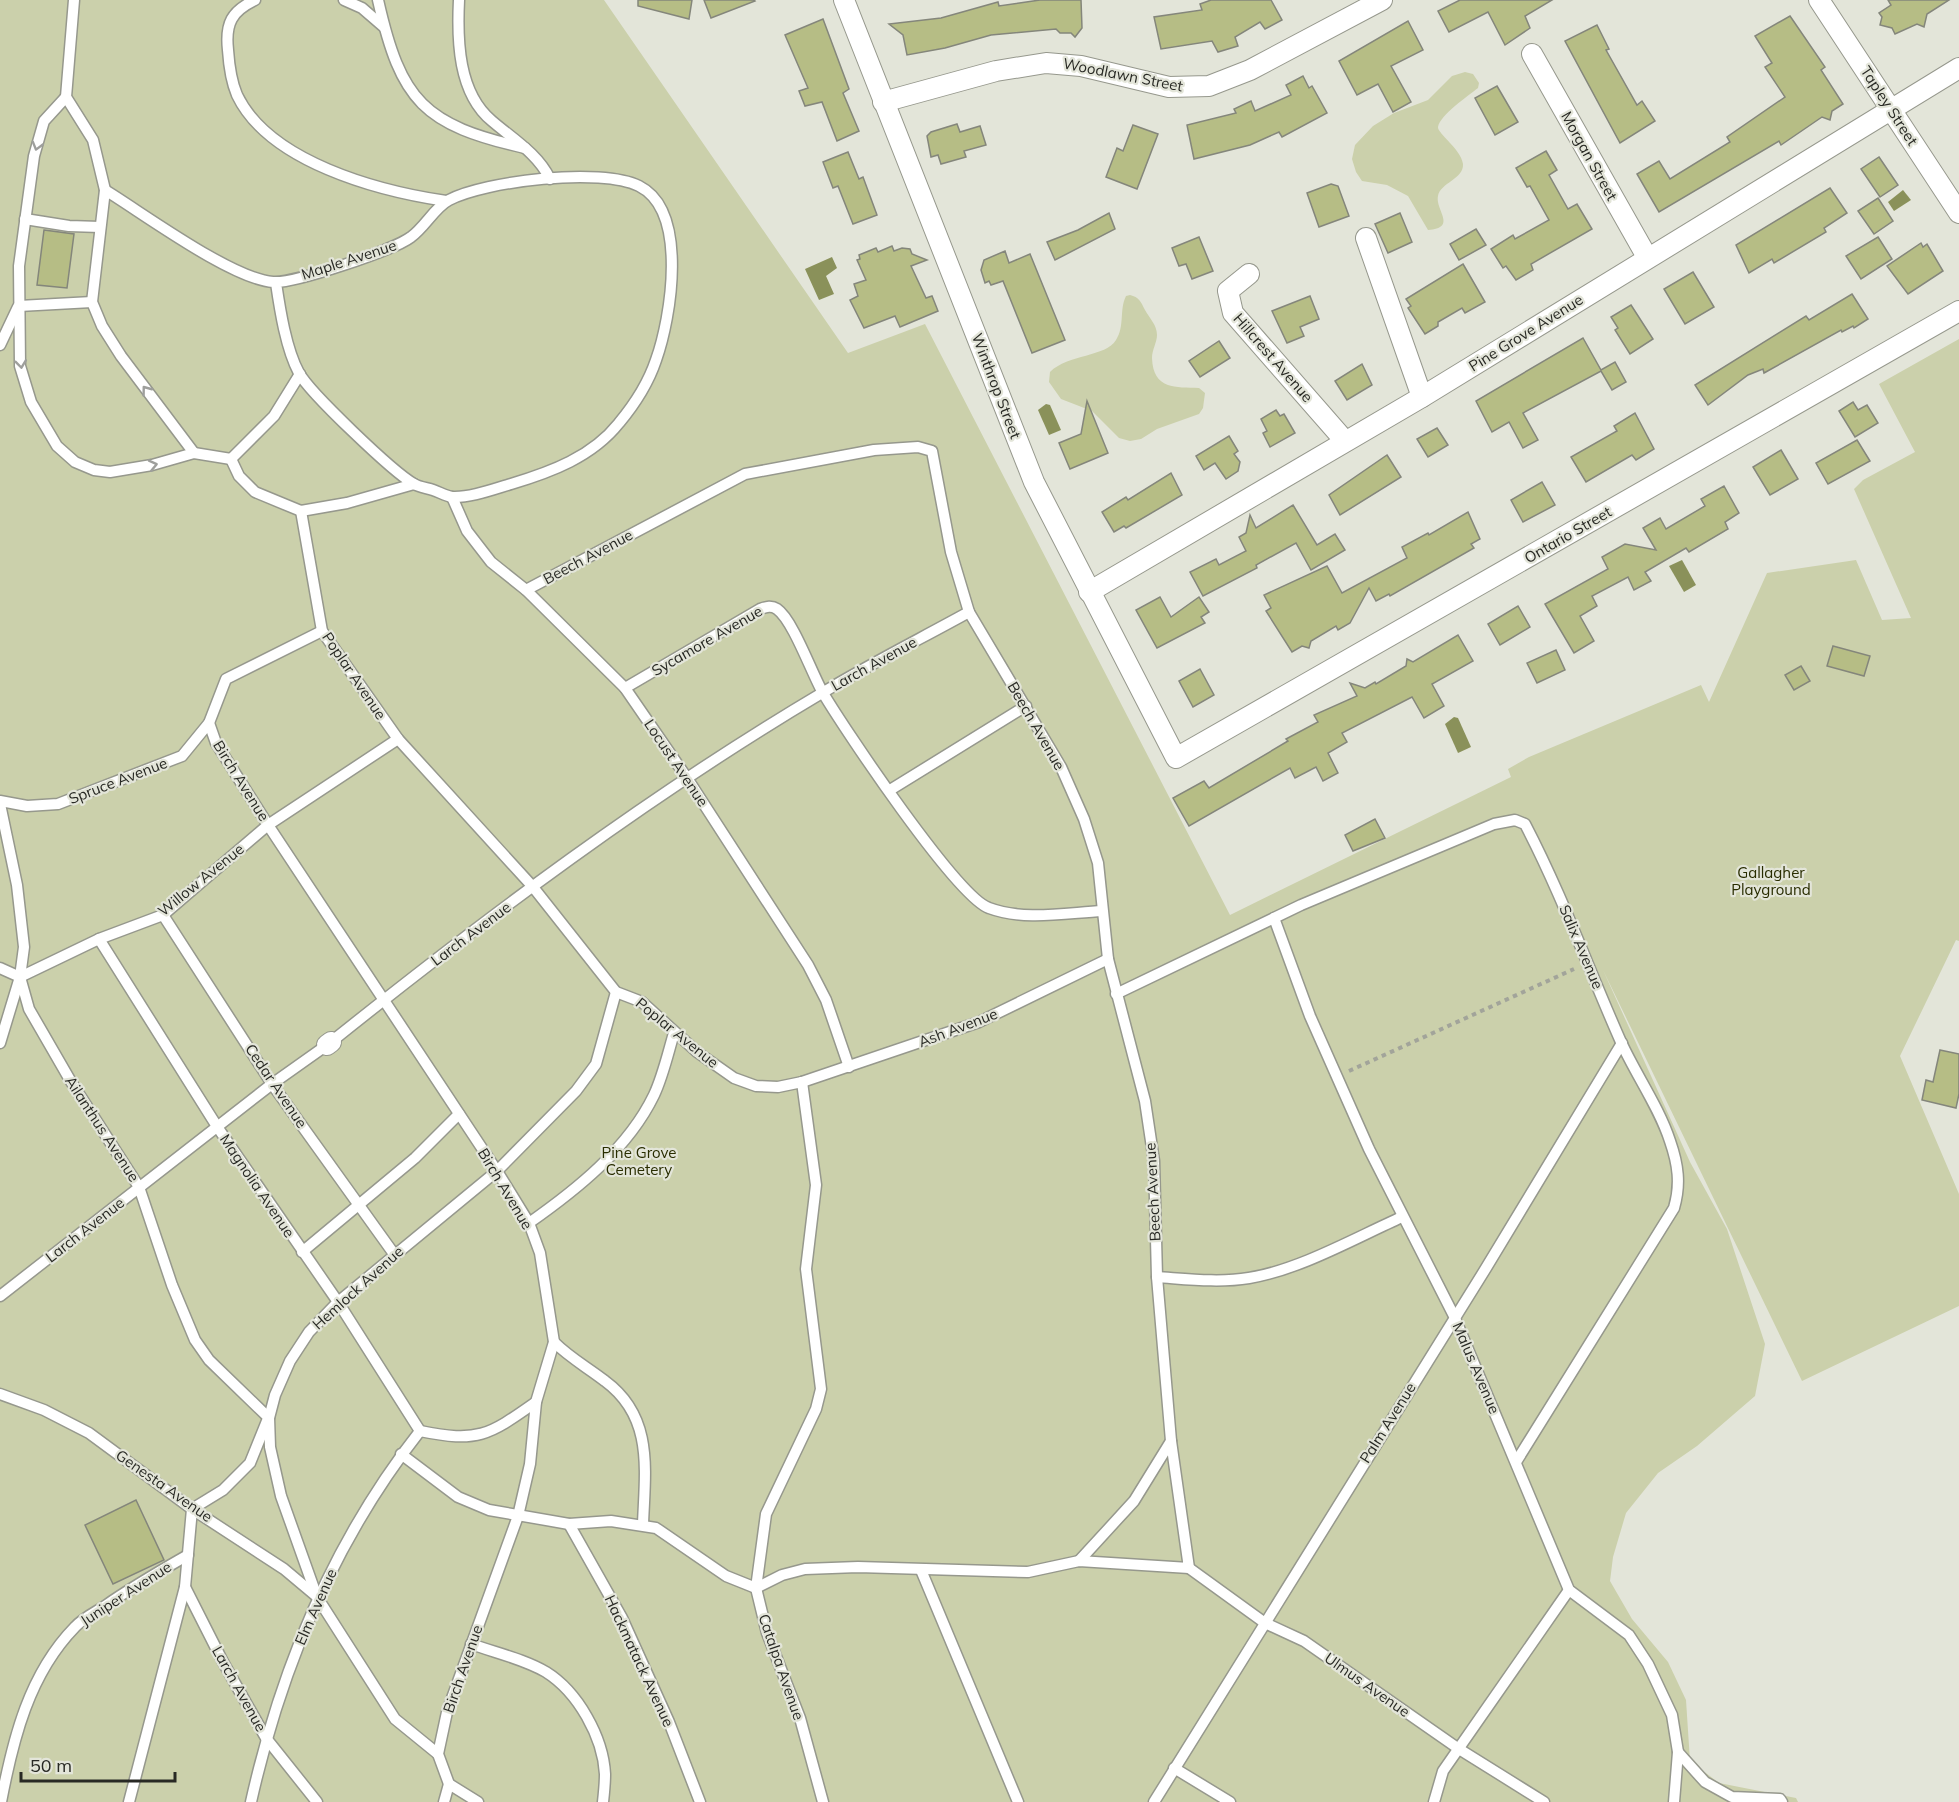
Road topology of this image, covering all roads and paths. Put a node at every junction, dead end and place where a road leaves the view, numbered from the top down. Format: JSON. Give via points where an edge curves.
{"nodes":[{"id":1,"x":74,"y":0,"type":"edge"},
{"id":2,"x":255,"y":0,"type":"edge"},
{"id":3,"x":344,"y":0,"type":"edge"},
{"id":4,"x":378,"y":0,"type":"edge"},
{"id":5,"x":459,"y":0,"type":"edge"},
{"id":6,"x":844,"y":0,"type":"edge"},
{"id":7,"x":1382,"y":0,"type":"edge"},
{"id":8,"x":1819,"y":0,"type":"edge"},
{"id":9,"x":384,"y":27,"type":"junction"},
{"id":10,"x":1532,"y":54,"type":"dead end"},
{"id":11,"x":1959,"y":68,"type":"edge"},
{"id":12,"x":66,"y":97,"type":"junction"},
{"id":13,"x":883,"y":102,"type":"junction"},
{"id":14,"x":1891,"y":110,"type":"junction"},
{"id":15,"x":525,"y":148,"type":"junction"},
{"id":16,"x":549,"y":179,"type":"junction"},
{"id":17,"x":105,"y":190,"type":"junction"},
{"id":18,"x":446,"y":201,"type":"junction"},
{"id":19,"x":1959,"y":213,"type":"edge"},
{"id":20,"x":25,"y":219,"type":"junction"},
{"id":21,"x":100,"y":227,"type":"junction"},
{"id":22,"x":1366,"y":238,"type":"dead end"},
{"id":23,"x":1647,"y":257,"type":"junction"},
{"id":24,"x":1249,"y":274,"type":"dead end"},
{"id":25,"x":276,"y":283,"type":"junction"},
{"id":26,"x":92,"y":302,"type":"junction"},
{"id":27,"x":19,"y":306,"type":"junction"},
{"id":28,"x":1959,"y":311,"type":"edge"},
{"id":29,"x":0,"y":345,"type":"edge"},
{"id":30,"x":300,"y":374,"type":"junction"},
{"id":31,"x":1422,"y":398,"type":"junction"},
{"id":32,"x":1345,"y":441,"type":"junction"},
{"id":33,"x":194,"y":453,"type":"junction"},
{"id":34,"x":231,"y":459,"type":"junction"},
{"id":35,"x":414,"y":484,"type":"junction"},
{"id":36,"x":452,"y":496,"type":"junction"},
{"id":37,"x":301,"y":511,"type":"junction"},
{"id":38,"x":526,"y":590,"type":"junction"},
{"id":39,"x":1089,"y":592,"type":"junction"},
{"id":40,"x":969,"y":612,"type":"junction"},
{"id":41,"x":322,"y":631,"type":"junction"},
{"id":42,"x":625,"y":688,"type":"junction"},
{"id":43,"x":823,"y":692,"type":"junction"},
{"id":44,"x":1026,"y":706,"type":"junction"},
{"id":45,"x":209,"y":723,"type":"junction"},
{"id":46,"x":398,"y":740,"type":"junction"},
{"id":47,"x":1176,"y":758,"type":"joint"},
{"id":48,"x":687,"y":778,"type":"junction"},
{"id":49,"x":890,"y":790,"type":"junction"},
{"id":50,"x":0,"y":802,"type":"edge"},
{"id":51,"x":268,"y":825,"type":"junction"},
{"id":52,"x":533,"y":887,"type":"junction"},
{"id":53,"x":1102,"y":911,"type":"junction"},
{"id":54,"x":163,"y":915,"type":"junction"},
{"id":55,"x":1274,"y":918,"type":"junction"},
{"id":56,"x":99,"y":939,"type":"junction"},
{"id":57,"x":1108,"y":959,"type":"junction"},
{"id":58,"x":1588,"y":962,"type":"junction"},
{"id":59,"x":0,"y":968,"type":"edge"},
{"id":60,"x":20,"y":977,"type":"junction"},
{"id":61,"x":616,"y":992,"type":"junction"},
{"id":62,"x":1116,"y":994,"type":"junction"},
{"id":63,"x":382,"y":1001,"type":"junction"},
{"id":64,"x":674,"y":1033,"type":"junction"},
{"id":65,"x":0,"y":1043,"type":"edge"},
{"id":66,"x":1622,"y":1043,"type":"junction"},
{"id":67,"x":849,"y":1067,"type":"junction"},
{"id":68,"x":1337,"y":1075,"type":"junction"},
{"id":69,"x":802,"y":1082,"type":"junction"},
{"id":70,"x":272,"y":1084,"type":"junction"},
{"id":71,"x":459,"y":1114,"type":"junction"},
{"id":72,"x":218,"y":1128,"type":"junction"},
{"id":73,"x":497,"y":1171,"type":"junction"},
{"id":74,"x":139,"y":1187,"type":"junction"},
{"id":75,"x":357,"y":1203,"type":"junction"},
{"id":76,"x":1402,"y":1217,"type":"junction"},
{"id":77,"x":529,"y":1223,"type":"junction"},
{"id":78,"x":302,"y":1252,"type":"junction"},
{"id":79,"x":394,"y":1254,"type":"junction"},
{"id":80,"x":1157,"y":1277,"type":"junction"},
{"id":81,"x":0,"y":1296,"type":"edge"},
{"id":82,"x":338,"y":1302,"type":"junction"},
{"id":83,"x":1454,"y":1316,"type":"junction"},
{"id":84,"x":554,"y":1342,"type":"junction"},
{"id":85,"x":0,"y":1394,"type":"edge"},
{"id":86,"x":536,"y":1401,"type":"junction"},
{"id":87,"x":269,"y":1418,"type":"junction"},
{"id":88,"x":420,"y":1431,"type":"junction"},
{"id":89,"x":1171,"y":1442,"type":"junction"},
{"id":90,"x":401,"y":1454,"type":"junction"},
{"id":91,"x":1516,"y":1462,"type":"junction"},
{"id":92,"x":192,"y":1509,"type":"junction"},
{"id":93,"x":518,"y":1516,"type":"junction"},
{"id":94,"x":569,"y":1524,"type":"junction"},
{"id":95,"x":643,"y":1524,"type":"junction"},
{"id":96,"x":188,"y":1555,"type":"junction"},
{"id":97,"x":1079,"y":1561,"type":"junction"},
{"id":98,"x":1189,"y":1568,"type":"junction"},
{"id":99,"x":921,"y":1570,"type":"junction"},
{"id":100,"x":185,"y":1587,"type":"junction"},
{"id":101,"x":756,"y":1588,"type":"junction"},
{"id":102,"x":1569,"y":1590,"type":"junction"},
{"id":103,"x":317,"y":1597,"type":"junction"},
{"id":104,"x":1264,"y":1623,"type":"junction"},
{"id":105,"x":471,"y":1644,"type":"junction"},
{"id":106,"x":266,"y":1738,"type":"junction"},
{"id":107,"x":1459,"y":1749,"type":"junction"},
{"id":108,"x":1678,"y":1752,"type":"junction"},
{"id":109,"x":438,"y":1754,"type":"junction"},
{"id":110,"x":1174,"y":1768,"type":"junction"},
{"id":111,"x":449,"y":1784,"type":"junction"},
{"id":112,"x":1,"y":1802,"type":"edge"},
{"id":113,"x":129,"y":1802,"type":"edge"},
{"id":114,"x":251,"y":1802,"type":"edge"},
{"id":115,"x":317,"y":1802,"type":"edge"},
{"id":116,"x":444,"y":1802,"type":"edge"},
{"id":117,"x":478,"y":1802,"type":"edge"},
{"id":118,"x":603,"y":1802,"type":"edge"},
{"id":119,"x":700,"y":1802,"type":"edge"},
{"id":120,"x":824,"y":1802,"type":"edge"},
{"id":121,"x":1018,"y":1802,"type":"edge"},
{"id":122,"x":1154,"y":1802,"type":"edge"},
{"id":123,"x":1230,"y":1802,"type":"edge"},
{"id":124,"x":1434,"y":1802,"type":"edge"},
{"id":125,"x":1544,"y":1802,"type":"edge"},
{"id":126,"x":1674,"y":1802,"type":"edge"},
{"id":127,"x":1782,"y":1802,"type":"edge"}],
"edges":[{"from":1,"to":12,"type":"lane"},
{"from":2,"to":18,"type":"lane","via":[[237,9],[227,41],[237,94],[257,123],[284,144],[350,178],[407,195]]},
{"from":3,"to":9,"type":"lane","via":[[362,8]]},
{"from":4,"to":9,"type":"lane"},
{"from":5,"to":15,"type":"lane","via":[[459,42],[474,99],[489,119]]},
{"from":6,"to":13,"type":"street","name":"Winthrop Street"},
{"from":7,"to":13,"type":"street","name":"Woodlawn Street","via":[[1250,70],[1209,86],[1169,87],[1081,66],[1046,63],[996,71]]},
{"from":8,"to":14,"type":"street","name":"Tapley Street"},
{"from":9,"to":15,"type":"lane","via":[[405,82],[425,108],[469,133]]},
{"from":10,"to":23,"type":"street","name":"Morgan Street"},
{"from":11,"to":14,"type":"street","name":"Pine Grove Avenue"},
{"from":12,"to":17,"type":"lane","via":[[93,140]]},
{"from":12,"to":20,"type":"lane","one_way":true,"via":[[44,121],[34,156]]},
{"from":13,"to":39,"type":"street","name":"Winthrop Street","via":[[1023,457]]},
{"from":14,"to":19,"type":"street","name":"Tapley Street"},
{"from":14,"to":23,"type":"street","name":"Pine Grove Avenue"},
{"from":15,"to":16,"type":"lane","via":[[543,164]]},
{"from":16,"to":18,"type":"lane","via":[[496,185]]},
{"from":16,"to":36,"type":"lane","via":[[616,180],[639,186],[652,197],[672,242],[666,325],[656,363],[619,424],[596,446],[542,475],[496,489]]},
{"from":17,"to":21,"type":"lane"},
{"from":17,"to":25,"type":"lane","via":[[244,276]]},
{"from":18,"to":25,"type":"lane","name":"Maple Avenue","via":[[409,239],[343,265]]},
{"from":20,"to":21,"type":"lane"},
{"from":20,"to":27,"type":"lane"},
{"from":21,"to":26,"type":"lane"},
{"from":22,"to":31,"type":"street"},
{"from":23,"to":31,"type":"street","name":"Pine Grove Avenue"},
{"from":24,"to":32,"type":"street","name":"Hillcrest Avenue","via":[[1228,291],[1233,313]]},
{"from":25,"to":30,"type":"lane","via":[[281,316]]},
{"from":26,"to":27,"type":"lane"},
{"from":33,"to":26,"type":"lane","one_way":true,"via":[[121,356]]},
{"from":27,"to":29,"type":"lane"},
{"from":27,"to":33,"type":"lane","one_way":true,"via":[[20,366],[31,402],[57,446],[75,462],[110,472]]},
{"from":28,"to":47,"type":"street","name":"Ontario Street"},
{"from":30,"to":34,"type":"lane","via":[[274,416]]},
{"from":30,"to":35,"type":"lane","via":[[342,420]]},
{"from":31,"to":32,"type":"street","name":"Pine Grove Avenue"},
{"from":32,"to":39,"type":"street","name":"Pine Grove Avenue"},
{"from":33,"to":34,"type":"lane"},
{"from":34,"to":37,"type":"lane","via":[[239,476],[255,492]]},
{"from":35,"to":36,"type":"lane"},
{"from":35,"to":37,"type":"lane"},
{"from":36,"to":38,"type":"lane","name":"Locust Avenue","via":[[467,531],[491,562]]},
{"from":37,"to":41,"type":"lane","name":"Poplar Avenue"},
{"from":38,"to":40,"type":"lane","name":"Beech Avenue","via":[[745,474],[873,450],[918,447],[932,451],[951,552]]},
{"from":38,"to":42,"type":"lane","name":"Locust Avenue"},
{"from":39,"to":47,"type":"street","name":"Winthrop Street"},
{"from":40,"to":43,"type":"lane","name":"Larch Avenue"},
{"from":40,"to":44,"type":"lane","name":"Beech Avenue"},
{"from":41,"to":45,"type":"lane","name":"Spruce Avenue","via":[[226,679]]},
{"from":41,"to":46,"type":"lane","name":"Poplar Avenue"},
{"from":42,"to":43,"type":"lane","name":"Sycamore Avenue","via":[[770,606],[779,610],[791,628]]},
{"from":42,"to":48,"type":"lane","name":"Locust Avenue"},
{"from":43,"to":48,"type":"lane","name":"Larch Avenue"},
{"from":43,"to":49,"type":"lane","name":"Sycamore Avenue"},
{"from":44,"to":49,"type":"lane"},
{"from":44,"to":53,"type":"lane","name":"Beech Avenue","via":[[1061,767],[1084,819],[1098,863]]},
{"from":45,"to":50,"type":"lane","name":"Spruce Avenue","via":[[182,756],[151,769],[58,804],[27,806]]},
{"from":45,"to":51,"type":"lane","name":"Birch Avenue","via":[[216,743]]},
{"from":46,"to":51,"type":"lane","name":"Willow Avenue"},
{"from":46,"to":52,"type":"lane","name":"Poplar Avenue"},
{"from":48,"to":52,"type":"lane","name":"Larch Avenue"},
{"from":48,"to":67,"type":"lane","name":"Locust Avenue","via":[[808,965],[826,1000]]},
{"from":49,"to":53,"type":"lane","name":"Sycamore Avenue","via":[[949,871],[974,900],[988,908],[1022,915]]},
{"from":50,"to":60,"type":"lane","via":[[24,947]]},
{"from":51,"to":54,"type":"lane","name":"Willow Avenue"},
{"from":51,"to":63,"type":"lane","name":"Birch Avenue"},
{"from":52,"to":61,"type":"lane","name":"Poplar Avenue"},
{"from":52,"to":63,"type":"lane","name":"Larch Avenue"},
{"from":53,"to":57,"type":"lane","name":"Beech Avenue"},
{"from":54,"to":56,"type":"lane","name":"Willow Avenue"},
{"from":54,"to":70,"type":"lane","name":"Cedar Avenue"},
{"from":55,"to":58,"type":"lane","name":"Salix Avenue","via":[[1494,824],[1515,820],[1525,824]]},
{"from":55,"to":62,"type":"lane","name":"Salix Avenue"},
{"from":55,"to":68,"type":"lane","name":"Malus Avenue","via":[[1310,1016]]},
{"from":56,"to":60,"type":"lane","name":"Willow Avenue"},
{"from":56,"to":72,"type":"lane","name":"Magnolia Avenue"},
{"from":57,"to":62,"type":"lane","name":"Beech Avenue"},
{"from":57,"to":67,"type":"lane","name":"Ash Avenue","via":[[979,1022]]},
{"from":58,"to":66,"type":"lane","name":"Salix Avenue"},
{"from":58,"to":68,"type":"path"},
{"from":59,"to":60,"type":"lane"},
{"from":60,"to":65,"type":"lane"},
{"from":60,"to":74,"type":"lane","name":"Ailanthus Avenue","via":[[29,1009]]},
{"from":61,"to":64,"type":"lane","name":"Poplar Avenue","via":[[642,1002]]},
{"from":61,"to":73,"type":"lane","name":"Hemlock Avenue","via":[[596,1064],[576,1091]]},
{"from":62,"to":80,"type":"lane","name":"Beech Avenue","via":[[1145,1101],[1155,1161]]},
{"from":63,"to":70,"type":"lane","name":"Larch Avenue"},
{"from":63,"to":71,"type":"lane","name":"Birch Avenue"},
{"from":64,"to":69,"type":"lane","name":"Poplar Avenue","via":[[734,1078],[756,1086]]},
{"from":64,"to":77,"type":"lane","via":[[654,1095],[627,1138],[561,1201]]},
{"from":66,"to":83,"type":"lane","name":"Palm Avenue"},
{"from":66,"to":91,"type":"lane","name":"Salix Avenue","via":[[1670,1139],[1679,1191],[1674,1208]]},
{"from":67,"to":69,"type":"lane","name":"Ash Avenue"},
{"from":68,"to":76,"type":"lane","name":"Malus Avenue"},
{"from":69,"to":101,"type":"lane","via":[[816,1185],[806,1269],[821,1389],[816,1409],[766,1514]]},
{"from":70,"to":72,"type":"lane","name":"Larch Avenue"},
{"from":70,"to":75,"type":"lane","name":"Cedar Avenue"},
{"from":71,"to":73,"type":"lane","name":"Birch Avenue"},
{"from":71,"to":75,"type":"lane","via":[[415,1158]]},
{"from":72,"to":74,"type":"lane","name":"Larch Avenue"},
{"from":72,"to":78,"type":"lane","name":"Magnolia Avenue"},
{"from":73,"to":77,"type":"lane","name":"Birch Avenue"},
{"from":73,"to":79,"type":"lane","name":"Hemlock Avenue"},
{"from":74,"to":81,"type":"lane","name":"Larch Avenue"},
{"from":74,"to":87,"type":"lane","name":"Ailanthus Avenue","via":[[195,1340],[209,1360]]},
{"from":75,"to":78,"type":"lane"},
{"from":75,"to":79,"type":"lane","name":"Cedar Avenue"},
{"from":76,"to":80,"type":"lane","via":[[1299,1263],[1249,1278]]},
{"from":76,"to":83,"type":"lane","name":"Malus Avenue"},
{"from":77,"to":84,"type":"lane","name":"Birch Avenue","via":[[540,1253]]},
{"from":78,"to":82,"type":"lane","name":"Magnolia Avenue"},
{"from":79,"to":82,"type":"lane","name":"Hemlock Avenue"},
{"from":80,"to":89,"type":"lane","name":"Beech Avenue"},
{"from":82,"to":87,"type":"lane","name":"Hemlock Avenue","via":[[309,1332],[290,1361]]},
{"from":82,"to":88,"type":"lane","name":"Magnolia Avenue"},
{"from":83,"to":91,"type":"lane","name":"Malus Avenue"},
{"from":83,"to":104,"type":"lane","name":"Palm Avenue"},
{"from":84,"to":86,"type":"lane","name":"Birch Avenue"},
{"from":84,"to":95,"type":"lane","via":[[632,1407],[642,1434],[645,1460]]},
{"from":85,"to":92,"type":"lane","name":"Genesta Avenue","via":[[89,1432]]},
{"from":86,"to":88,"type":"lane","via":[[498,1429],[479,1436],[454,1438]]},
{"from":86,"to":93,"type":"lane","name":"Birch Avenue","via":[[530,1464]]},
{"from":87,"to":92,"type":"lane","via":[[250,1464],[223,1490]]},
{"from":87,"to":103,"type":"lane","name":"Hemlock Avenue","via":[[270,1447],[281,1496]]},
{"from":88,"to":90,"type":"lane","name":"Elm Avenue"},
{"from":89,"to":97,"type":"lane","via":[[1134,1501]]},
{"from":89,"to":98,"type":"lane","name":"Beech Avenue"},
{"from":90,"to":93,"type":"lane","via":[[458,1497],[489,1510]]},
{"from":90,"to":103,"type":"lane","name":"Elm Avenue","via":[[358,1521]]},
{"from":91,"to":102,"type":"lane","name":"Malus Avenue"},
{"from":92,"to":96,"type":"lane"},
{"from":92,"to":103,"type":"lane","name":"Genesta Avenue","via":[[284,1569]]},
{"from":93,"to":94,"type":"lane"},
{"from":93,"to":105,"type":"lane","name":"Birch Avenue"},
{"from":94,"to":95,"type":"lane"},
{"from":94,"to":119,"type":"lane","name":"Hackmatack Avenue","via":[[622,1618]]},
{"from":95,"to":101,"type":"lane","via":[[656,1528],[726,1576]]},
{"from":96,"to":100,"type":"lane"},
{"from":96,"to":112,"type":"lane","name":"Juniper Avenue","via":[[76,1625],[47,1660],[12,1746]]},
{"from":97,"to":98,"type":"lane"},
{"from":97,"to":99,"type":"lane","via":[[1028,1572]]},
{"from":98,"to":104,"type":"lane","name":"Ulmus Avenue"},
{"from":99,"to":101,"type":"lane","via":[[805,1569]]},
{"from":99,"to":121,"type":"lane"},
{"from":100,"to":106,"type":"lane","name":"Larch Avenue"},
{"from":100,"to":113,"type":"lane"},
{"from":101,"to":120,"type":"lane","name":"Catalpa Avenue","via":[[767,1633],[800,1718]]},
{"from":102,"to":107,"type":"lane"},
{"from":102,"to":108,"type":"lane","via":[[1629,1635],[1648,1664],[1672,1715]]},
{"from":103,"to":106,"type":"lane","name":"Elm Avenue"},
{"from":103,"to":109,"type":"lane","name":"Hemlock Avenue","via":[[395,1719]]},
{"from":104,"to":107,"type":"lane","name":"Ulmus Avenue","via":[[1304,1641]]},
{"from":104,"to":110,"type":"lane","name":"Palm Avenue"},
{"from":105,"to":109,"type":"lane","name":"Birch Avenue","via":[[447,1712]]},
{"from":105,"to":118,"type":"lane","via":[[546,1672],[568,1691],[598,1740],[605,1773]]},
{"from":106,"to":114,"type":"lane","name":"Elm Avenue"},
{"from":106,"to":115,"type":"lane","name":"Larch Avenue"},
{"from":107,"to":124,"type":"lane","via":[[1443,1771]]},
{"from":107,"to":125,"type":"lane","name":"Ulmus Avenue"},
{"from":108,"to":126,"type":"lane"},
{"from":108,"to":127,"type":"lane","via":[[1705,1782],[1732,1797]]},
{"from":109,"to":111,"type":"lane"},
{"from":110,"to":122,"type":"lane","name":"Palm Avenue"},
{"from":110,"to":123,"type":"lane"},
{"from":111,"to":116,"type":"lane"},
{"from":111,"to":117,"type":"lane"}]}
